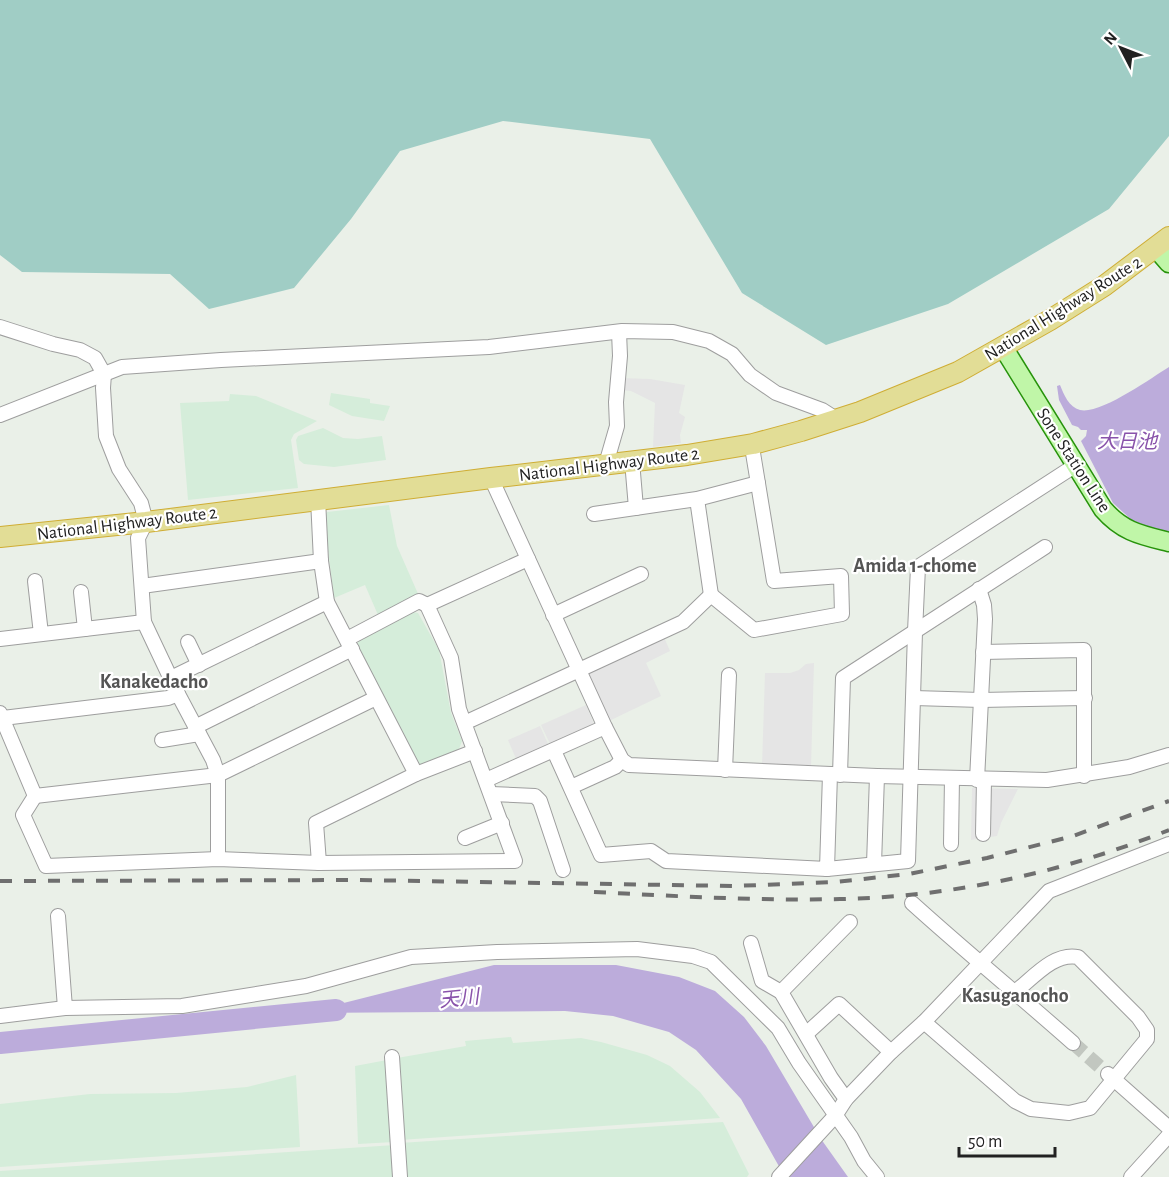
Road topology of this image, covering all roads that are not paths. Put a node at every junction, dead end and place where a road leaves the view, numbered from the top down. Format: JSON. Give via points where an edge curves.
{"nodes":[{"id":1,"x":1165,"y":250,"type":"edge"},
{"id":2,"x":0,"y":327,"type":"edge"},
{"id":3,"x":619,"y":332,"type":"junction"},
{"id":4,"x":1003,"y":347,"type":"junction"},
{"id":5,"x":104,"y":374,"type":"junction"},
{"id":6,"x":0,"y":415,"type":"edge"},
{"id":7,"x":836,"y":419,"type":"junction"},
{"id":8,"x":753,"y":453,"type":"dead end"},
{"id":9,"x":632,"y":461,"type":"junction"},
{"id":10,"x":606,"y":464,"type":"junction"},
{"id":11,"x":1076,"y":465,"type":"junction"},
{"id":12,"x":491,"y":478,"type":"junction"},
{"id":13,"x":758,"y":483,"type":"junction"},
{"id":14,"x":318,"y":499,"type":"junction"},
{"id":15,"x":697,"y":499,"type":"junction"},
{"id":16,"x":636,"y":508,"type":"junction"},
{"id":17,"x":146,"y":522,"type":"junction"},
{"id":18,"x":0,"y":537,"type":"edge"},
{"id":19,"x":1169,"y":542,"type":"edge"},
{"id":20,"x":1045,"y":547,"type":"dead end"},
{"id":21,"x":528,"y":559,"type":"junction"},
{"id":22,"x":321,"y":561,"type":"junction"},
{"id":23,"x":641,"y":574,"type":"dead end"},
{"id":24,"x":35,"y":581,"type":"dead end"},
{"id":25,"x":142,"y":586,"type":"junction"},
{"id":26,"x":980,"y":590,"type":"junction"},
{"id":27,"x":81,"y":592,"type":"dead end"},
{"id":28,"x":711,"y":595,"type":"junction"},
{"id":29,"x":327,"y":602,"type":"junction"},
{"id":30,"x":427,"y":605,"type":"junction"},
{"id":31,"x":553,"y":615,"type":"junction"},
{"id":32,"x":144,"y":622,"type":"junction"},
{"id":33,"x":85,"y":629,"type":"junction"},
{"id":34,"x":915,"y":632,"type":"junction"},
{"id":35,"x":41,"y":634,"type":"junction"},
{"id":36,"x":0,"y":639,"type":"edge"},
{"id":37,"x":188,"y":642,"type":"dead end"},
{"id":38,"x":350,"y":644,"type":"junction"},
{"id":39,"x":983,"y":652,"type":"junction"},
{"id":40,"x":199,"y":665,"type":"junction"},
{"id":41,"x":579,"y":671,"type":"junction"},
{"id":42,"x":729,"y":675,"type":"dead end"},
{"id":43,"x":171,"y":678,"type":"junction"},
{"id":44,"x":178,"y":694,"type":"junction"},
{"id":45,"x":376,"y":698,"type":"junction"},
{"id":46,"x":914,"y":698,"type":"junction"},
{"id":47,"x":1085,"y":698,"type":"junction"},
{"id":48,"x":981,"y":700,"type":"junction"},
{"id":49,"x":1,"y":716,"type":"edge"},
{"id":50,"x":471,"y":720,"type":"dead end"},
{"id":51,"x":605,"y":727,"type":"junction"},
{"id":52,"x":197,"y":730,"type":"junction"},
{"id":53,"x":162,"y":740,"type":"dead end"},
{"id":54,"x":475,"y":751,"type":"junction"},
{"id":55,"x":554,"y":751,"type":"junction"},
{"id":56,"x":1169,"y":754,"type":"edge"},
{"id":57,"x":622,"y":760,"type":"junction"},
{"id":58,"x":725,"y":770,"type":"junction"},
{"id":59,"x":416,"y":774,"type":"junction"},
{"id":60,"x":835,"y":774,"type":"junction"},
{"id":61,"x":218,"y":775,"type":"junction"},
{"id":62,"x":877,"y":776,"type":"junction"},
{"id":63,"x":911,"y":776,"type":"junction"},
{"id":64,"x":1084,"y":776,"type":"junction"},
{"id":65,"x":952,"y":778,"type":"junction"},
{"id":66,"x":486,"y":780,"type":"junction"},
{"id":67,"x":981,"y":780,"type":"junction"},
{"id":68,"x":571,"y":787,"type":"junction"},
{"id":69,"x":491,"y":794,"type":"junction"},
{"id":70,"x":35,"y":796,"type":"junction"},
{"id":71,"x":502,"y":823,"type":"junction"},
{"id":72,"x":983,"y":834,"type":"dead end"},
{"id":73,"x":465,"y":838,"type":"dead end"},
{"id":74,"x":951,"y":844,"type":"dead end"},
{"id":75,"x":1169,"y":844,"type":"edge"},
{"id":76,"x":218,"y":859,"type":"junction"},
{"id":77,"x":319,"y":863,"type":"junction"},
{"id":78,"x":874,"y":864,"type":"junction"},
{"id":79,"x":827,"y":868,"type":"junction"},
{"id":80,"x":563,"y":870,"type":"dead end"},
{"id":81,"x":912,"y":903,"type":"dead end"},
{"id":82,"x":58,"y":916,"type":"dead end"},
{"id":83,"x":841,"y":925,"type":"dead end"},
{"id":84,"x":752,"y":943,"type":"dead end"},
{"id":85,"x":979,"y":964,"type":"junction"},
{"id":86,"x":781,"y":992,"type":"junction"},
{"id":87,"x":1016,"y":992,"type":"junction"},
{"id":88,"x":65,"y":1008,"type":"junction"},
{"id":89,"x":0,"y":1016,"type":"edge"},
{"id":90,"x":924,"y":1022,"type":"junction"},
{"id":91,"x":806,"y":1034,"type":"junction"},
{"id":92,"x":1073,"y":1043,"type":"tunnel mouth"},
{"id":93,"x":891,"y":1052,"type":"junction"},
{"id":94,"x":392,"y":1057,"type":"dead end"},
{"id":95,"x":1110,"y":1076,"type":"junction"},
{"id":96,"x":846,"y":1099,"type":"junction"},
{"id":97,"x":831,"y":1121,"type":"junction"},
{"id":98,"x":1169,"y":1128,"type":"edge"},
{"id":99,"x":1169,"y":1135,"type":"edge"},
{"id":100,"x":400,"y":1177,"type":"edge"},
{"id":101,"x":779,"y":1177,"type":"edge"},
{"id":102,"x":877,"y":1177,"type":"edge"},
{"id":103,"x":1131,"y":1177,"type":"edge"}],
"edges":[{"from":1,"to":4,"type":"highway","name":"National Highway Route 2"},
{"from":2,"to":5,"type":"street","via":[[80,350],[95,358]]},
{"from":3,"to":5,"type":"street","via":[[489,347],[128,367]]},
{"from":3,"to":7,"type":"street","via":[[673,332],[709,341],[732,354],[750,375],[776,393]]},
{"from":3,"to":10,"type":"street","via":[[617,426]]},
{"from":4,"to":7,"type":"highway","name":"National Highway Route 2","via":[[958,372]]},
{"from":4,"to":11,"type":"main road","name":"Sone Station Line"},
{"from":5,"to":6,"type":"street"},
{"from":5,"to":17,"type":"street","via":[[106,436],[119,469],[141,503]]},
{"from":7,"to":9,"type":"highway","name":"National Highway Route 2","via":[[753,444]]},
{"from":8,"to":13,"type":"street"},
{"from":9,"to":10,"type":"highway","name":"National Highway Route 2"},
{"from":9,"to":16,"type":"street"},
{"from":10,"to":12,"type":"highway","name":"National Highway Route 2"},
{"from":11,"to":19,"type":"main road","name":"Sone Station Line","via":[[1113,520],[1137,533]]},
{"from":11,"to":34,"type":"street","via":[[918,567]]},
{"from":12,"to":14,"type":"highway","name":"National Highway Route 2"},
{"from":12,"to":21,"type":"street"},
{"from":13,"to":15,"type":"street"},
{"from":13,"to":28,"type":"street","via":[[774,581],[841,576],[842,614],[754,630]]},
{"from":14,"to":17,"type":"highway","name":"National Highway Route 2"},
{"from":14,"to":22,"type":"street"},
{"from":15,"to":16,"type":"street"},
{"from":15,"to":16,"type":"street","via":[[594,514]]},
{"from":15,"to":28,"type":"street"},
{"from":17,"to":18,"type":"highway","name":"National Highway Route 2"},
{"from":17,"to":25,"type":"street","via":[[138,538]]},
{"from":20,"to":26,"type":"street"},
{"from":21,"to":30,"type":"street"},
{"from":21,"to":31,"type":"street"},
{"from":22,"to":25,"type":"street"},
{"from":22,"to":29,"type":"street"},
{"from":23,"to":31,"type":"street"},
{"from":24,"to":35,"type":"street"},
{"from":25,"to":32,"type":"street"},
{"from":26,"to":34,"type":"street"},
{"from":26,"to":39,"type":"street","via":[[984,605]]},
{"from":27,"to":33,"type":"street"},
{"from":28,"to":41,"type":"street","via":[[683,622]]},
{"from":29,"to":38,"type":"street"},
{"from":29,"to":40,"type":"street"},
{"from":30,"to":38,"type":"street","via":[[419,602]]},
{"from":30,"to":54,"type":"street","via":[[451,658],[459,709]]},
{"from":31,"to":41,"type":"street"},
{"from":32,"to":33,"type":"street"},
{"from":32,"to":43,"type":"street"},
{"from":33,"to":35,"type":"street"},
{"from":34,"to":46,"type":"street"},
{"from":34,"to":60,"type":"street","via":[[843,678]]},
{"from":35,"to":36,"type":"street"},
{"from":37,"to":40,"type":"street"},
{"from":38,"to":45,"type":"street"},
{"from":38,"to":52,"type":"street"},
{"from":39,"to":47,"type":"street","via":[[1084,650]]},
{"from":39,"to":48,"type":"street"},
{"from":40,"to":43,"type":"street"},
{"from":41,"to":50,"type":"street"},
{"from":41,"to":51,"type":"street"},
{"from":42,"to":58,"type":"street","via":[[722,697]]},
{"from":43,"to":44,"type":"street"},
{"from":44,"to":49,"type":"street"},
{"from":44,"to":52,"type":"street"},
{"from":45,"to":59,"type":"street"},
{"from":45,"to":61,"type":"street"},
{"from":46,"to":48,"type":"street"},
{"from":46,"to":63,"type":"street"},
{"from":47,"to":48,"type":"street"},
{"from":47,"to":64,"type":"street"},
{"from":48,"to":67,"type":"street"},
{"from":49,"to":70,"type":"street"},
{"from":51,"to":55,"type":"street"},
{"from":51,"to":57,"type":"street"},
{"from":52,"to":53,"type":"street"},
{"from":52,"to":61,"type":"street"},
{"from":54,"to":59,"type":"street"},
{"from":54,"to":66,"type":"street"},
{"from":55,"to":66,"type":"street"},
{"from":55,"to":68,"type":"street"},
{"from":56,"to":64,"type":"street"},
{"from":57,"to":58,"type":"street","via":[[637,766]]},
{"from":57,"to":68,"type":"street"},
{"from":58,"to":60,"type":"street"},
{"from":59,"to":77,"type":"street","via":[[316,823]]},
{"from":60,"to":62,"type":"street"},
{"from":60,"to":79,"type":"street"},
{"from":61,"to":70,"type":"street"},
{"from":61,"to":76,"type":"street"},
{"from":62,"to":63,"type":"street"},
{"from":62,"to":78,"type":"street"},
{"from":63,"to":65,"type":"street"},
{"from":63,"to":78,"type":"street","via":[[908,861]]},
{"from":64,"to":67,"type":"street"},
{"from":65,"to":67,"type":"street"},
{"from":65,"to":74,"type":"street"},
{"from":66,"to":69,"type":"street"},
{"from":67,"to":72,"type":"street"},
{"from":68,"to":79,"type":"street","via":[[601,855],[651,851],[666,861]]},
{"from":69,"to":71,"type":"street"},
{"from":69,"to":80,"type":"street","via":[[535,796],[540,801]]},
{"from":70,"to":76,"type":"street","via":[[23,816],[46,866]]},
{"from":71,"to":73,"type":"street"},
{"from":71,"to":77,"type":"street","via":[[515,861]]},
{"from":75,"to":85,"type":"street","via":[[1049,891]]},
{"from":76,"to":77,"type":"street"},
{"from":78,"to":79,"type":"street"},
{"from":81,"to":85,"type":"street"},
{"from":82,"to":88,"type":"street"},
{"from":83,"to":86,"type":"street"},
{"from":84,"to":86,"type":"street","via":[[762,981]]},
{"from":85,"to":87,"type":"street"},
{"from":85,"to":90,"type":"street"},
{"from":86,"to":91,"type":"street"},
{"from":87,"to":92,"type":"street"},
{"from":87,"to":95,"type":"street","via":[[1057,959],[1069,955],[1083,960],[1147,1030],[1143,1046]]},
{"from":88,"to":89,"type":"street"},
{"from":88,"to":97,"type":"street","via":[[182,1006],[306,986],[411,957],[638,949],[693,956],[711,962],[778,1028]]},
{"from":90,"to":93,"type":"street"},
{"from":90,"to":95,"type":"street","via":[[1015,1101],[1031,1109],[1069,1113],[1090,1108]]},
{"from":91,"to":93,"type":"street","via":[[839,1004]]},
{"from":91,"to":96,"type":"street"},
{"from":93,"to":96,"type":"street"},
{"from":94,"to":100,"type":"street"},
{"from":95,"to":98,"type":"street"},
{"from":96,"to":97,"type":"street"},
{"from":97,"to":101,"type":"street"},
{"from":97,"to":102,"type":"street","via":[[851,1137]]},
{"from":99,"to":103,"type":"street"}]}
